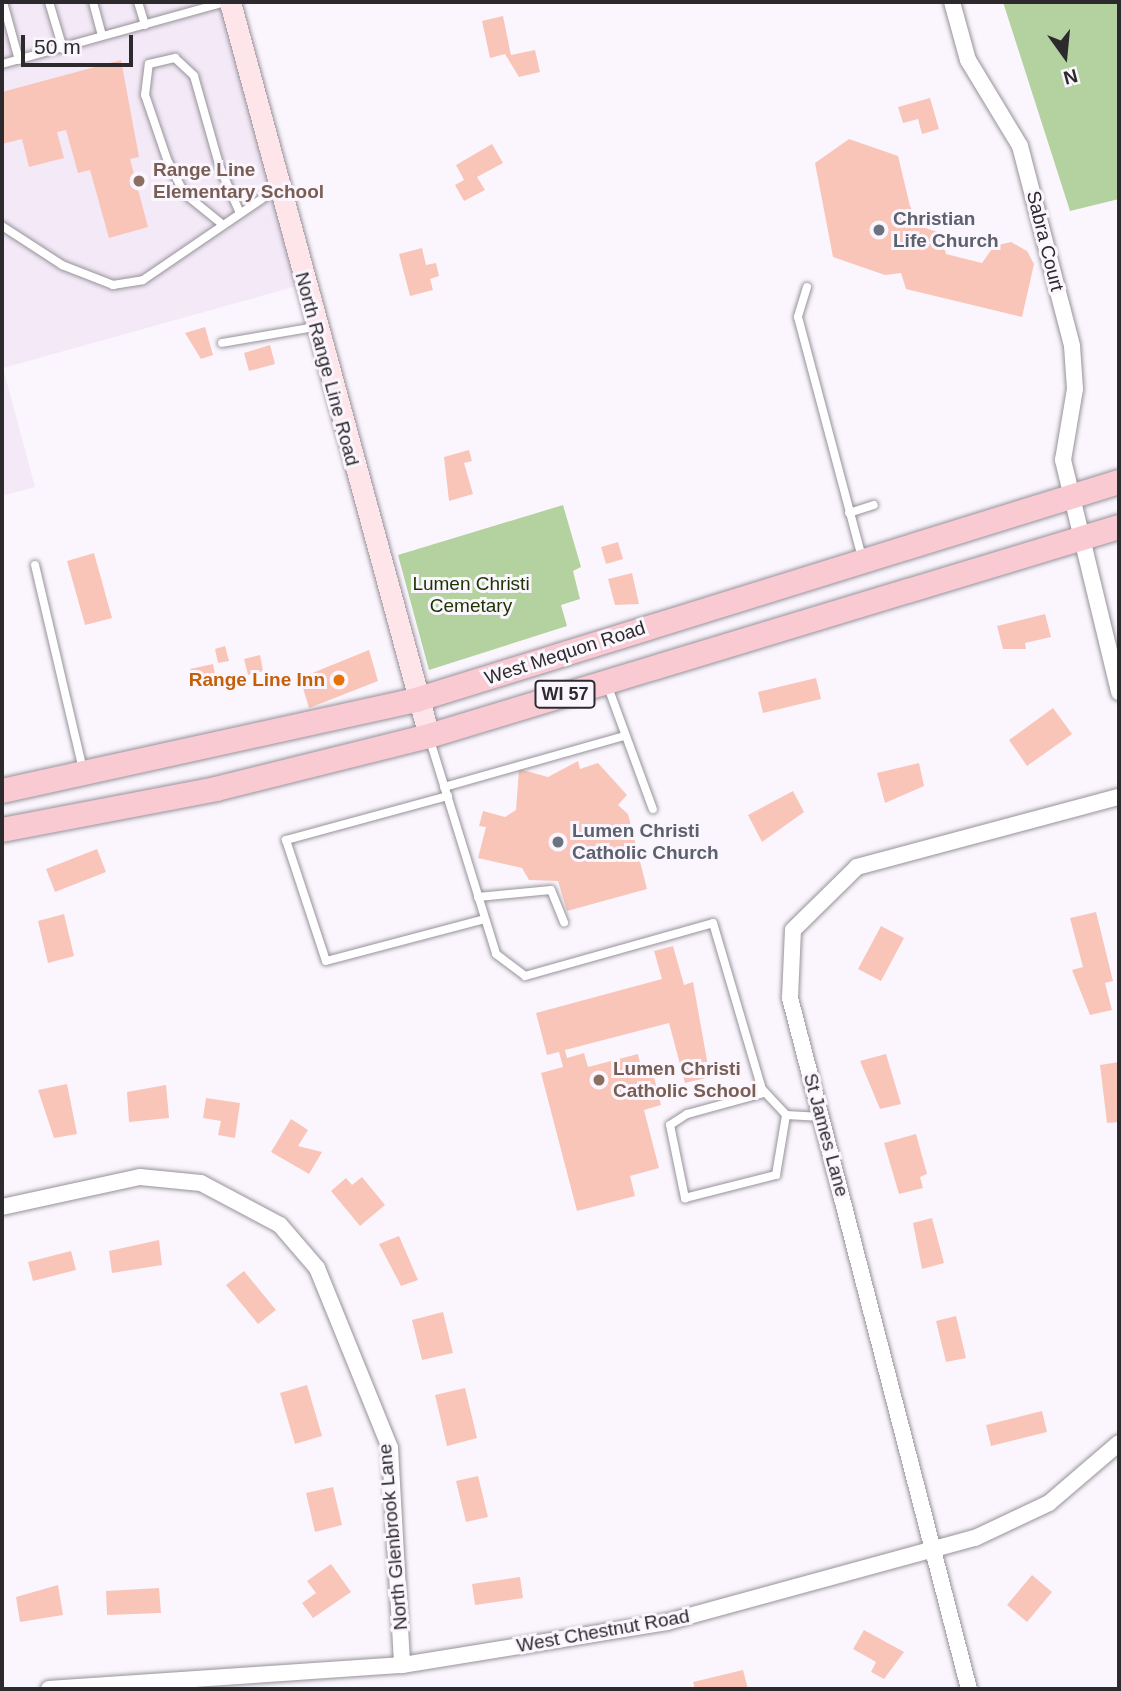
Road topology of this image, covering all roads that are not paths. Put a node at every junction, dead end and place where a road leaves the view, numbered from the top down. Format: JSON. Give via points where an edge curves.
{"nodes":[{"id":1,"x":3,"y":2,"type":"edge"},
{"id":2,"x":50,"y":2,"type":"edge"},
{"id":3,"x":93,"y":2,"type":"edge"},
{"id":4,"x":138,"y":2,"type":"edge"},
{"id":5,"x":182,"y":2,"type":"edge"},
{"id":6,"x":228,"y":2,"type":"edge"},
{"id":7,"x":952,"y":2,"type":"edge"},
{"id":8,"x":185,"y":13,"type":"junction"},
{"id":9,"x":145,"y":25,"type":"junction"},
{"id":10,"x":102,"y":36,"type":"junction"},
{"id":11,"x":62,"y":49,"type":"junction"},
{"id":12,"x":19,"y":60,"type":"junction"},
{"id":13,"x":2,"y":64,"type":"edge"},
{"id":14,"x":278,"y":188,"type":"junction"},
{"id":15,"x":240,"y":213,"type":"junction"},
{"id":16,"x":222,"y":224,"type":"junction"},
{"id":17,"x":2,"y":226,"type":"edge"},
{"id":18,"x":807,"y":287,"type":"dead end"},
{"id":19,"x":315,"y":327,"type":"junction"},
{"id":20,"x":222,"y":344,"type":"dead end"},
{"id":21,"x":1119,"y":482,"type":"edge"},
{"id":22,"x":1070,"y":495,"type":"junction"},
{"id":23,"x":874,"y":505,"type":"dead end"},
{"id":24,"x":849,"y":513,"type":"junction"},
{"id":25,"x":1119,"y":527,"type":"edge"},
{"id":26,"x":1082,"y":537,"type":"junction"},
{"id":27,"x":862,"y":558,"type":"junction"},
{"id":28,"x":35,"y":565,"type":"dead end"},
{"id":29,"x":607,"y":682,"type":"junction"},
{"id":30,"x":1119,"y":692,"type":"edge"},
{"id":31,"x":416,"y":700,"type":"junction"},
{"id":32,"x":429,"y":736,"type":"junction"},
{"id":33,"x":624,"y":736,"type":"junction"},
{"id":34,"x":85,"y":775,"type":"junction"},
{"id":35,"x":444,"y":787,"type":"junction"},
{"id":36,"x":2,"y":791,"type":"edge"},
{"id":37,"x":448,"y":796,"type":"junction"},
{"id":38,"x":1119,"y":797,"type":"edge"},
{"id":39,"x":653,"y":808,"type":"dead end"},
{"id":40,"x":2,"y":830,"type":"edge"},
{"id":41,"x":478,"y":897,"type":"junction"},
{"id":42,"x":485,"y":919,"type":"junction"},
{"id":43,"x":564,"y":923,"type":"dead end"},
{"id":44,"x":764,"y":1093,"type":"junction"},
{"id":45,"x":786,"y":1115,"type":"junction"},
{"id":46,"x":822,"y":1117,"type":"junction"},
{"id":47,"x":3,"y":1203,"type":"edge"},
{"id":48,"x":1119,"y":1443,"type":"edge"},
{"id":49,"x":936,"y":1550,"type":"junction"},
{"id":50,"x":402,"y":1665,"type":"junction"},
{"id":51,"x":48,"y":1689,"type":"edge"},
{"id":52,"x":969,"y":1689,"type":"edge"}],
"edges":[{"from":1,"to":12,"type":"lane"},
{"from":2,"to":11,"type":"lane"},
{"from":3,"to":10,"type":"lane"},
{"from":4,"to":9,"type":"lane"},
{"from":5,"to":8,"type":"lane"},
{"from":6,"to":8,"type":"lane"},
{"from":6,"to":14,"type":"street","name":"North Range Line Road"},
{"from":7,"to":22,"type":"street","name":"Sabra Court","via":[[968,60],[1020,146],[1072,346],[1075,389],[1063,460]]},
{"from":8,"to":9,"type":"lane"},
{"from":9,"to":10,"type":"lane"},
{"from":10,"to":11,"type":"lane"},
{"from":11,"to":12,"type":"lane"},
{"from":12,"to":13,"type":"lane"},
{"from":14,"to":15,"type":"lane"},
{"from":14,"to":19,"type":"street","name":"North Range Line Road"},
{"from":15,"to":16,"type":"lane"},
{"from":15,"to":16,"type":"lane","via":[[220,168],[194,76],[175,58],[149,64],[145,95],[168,162],[184,193]]},
{"from":16,"to":17,"type":"lane","via":[[143,281],[113,285],[62,265]]},
{"from":18,"to":24,"type":"lane","via":[[798,317]]},
{"from":19,"to":20,"type":"lane"},
{"from":19,"to":31,"type":"street","name":"North Range Line Road"},
{"from":21,"to":22,"type":"main road","name":"West Mequon Road","number":"WI 57"},
{"from":22,"to":26,"type":"street","name":"Sabra Court"},
{"from":22,"to":27,"type":"main road","name":"West Mequon Road","number":"WI 57"},
{"from":23,"to":24,"type":"lane"},
{"from":24,"to":27,"type":"lane"},
{"from":25,"to":26,"type":"main road","name":"West Mequon Road","number":"WI 57"},
{"from":26,"to":29,"type":"main road","name":"West Mequon Road","number":"WI 57"},
{"from":26,"to":30,"type":"street","name":"Sabra Court"},
{"from":27,"to":31,"type":"main road","name":"West Mequon Road","number":"WI 57"},
{"from":28,"to":34,"type":"lane"},
{"from":29,"to":32,"type":"main road","name":"West Mequon Road","number":"WI 57"},
{"from":29,"to":33,"type":"lane"},
{"from":31,"to":32,"type":"street","name":"North Range Line Road"},
{"from":31,"to":34,"type":"main road","name":"West Mequon Road","number":"WI 57"},
{"from":32,"to":35,"type":"lane"},
{"from":32,"to":40,"type":"main road","name":"West Mequon Road","number":"WI 57","via":[[216,789]]},
{"from":33,"to":35,"type":"lane"},
{"from":33,"to":39,"type":"lane"},
{"from":34,"to":36,"type":"main road","name":"West Mequon Road","number":"WI 57"},
{"from":35,"to":37,"type":"lane"},
{"from":37,"to":41,"type":"lane"},
{"from":37,"to":42,"type":"lane","via":[[286,840],[326,961]]},
{"from":38,"to":46,"type":"street","name":"St James Lane","via":[[857,867],[821,896],[793,930],[790,998]]},
{"from":41,"to":42,"type":"lane"},
{"from":41,"to":43,"type":"lane","via":[[551,890]]},
{"from":42,"to":44,"type":"lane","via":[[496,954],[525,976],[713,923]]},
{"from":44,"to":45,"type":"lane"},
{"from":44,"to":45,"type":"lane","via":[[687,1114],[670,1125],[685,1199],[776,1175]]},
{"from":45,"to":46,"type":"lane"},
{"from":46,"to":49,"type":"street","name":"St James Lane"},
{"from":47,"to":50,"type":"street","name":"North Glenbrook Lane","via":[[140,1177],[201,1183],[280,1225],[317,1268],[390,1448]]},
{"from":48,"to":49,"type":"street","name":"West Chestnut Road","via":[[1035,1511]]},
{"from":49,"to":50,"type":"street","name":"West Chestnut Road","via":[[667,1622]]},
{"from":49,"to":52,"type":"street","name":"St James Lane"},
{"from":50,"to":51,"type":"street","name":"West Chestnut Road"}]}
